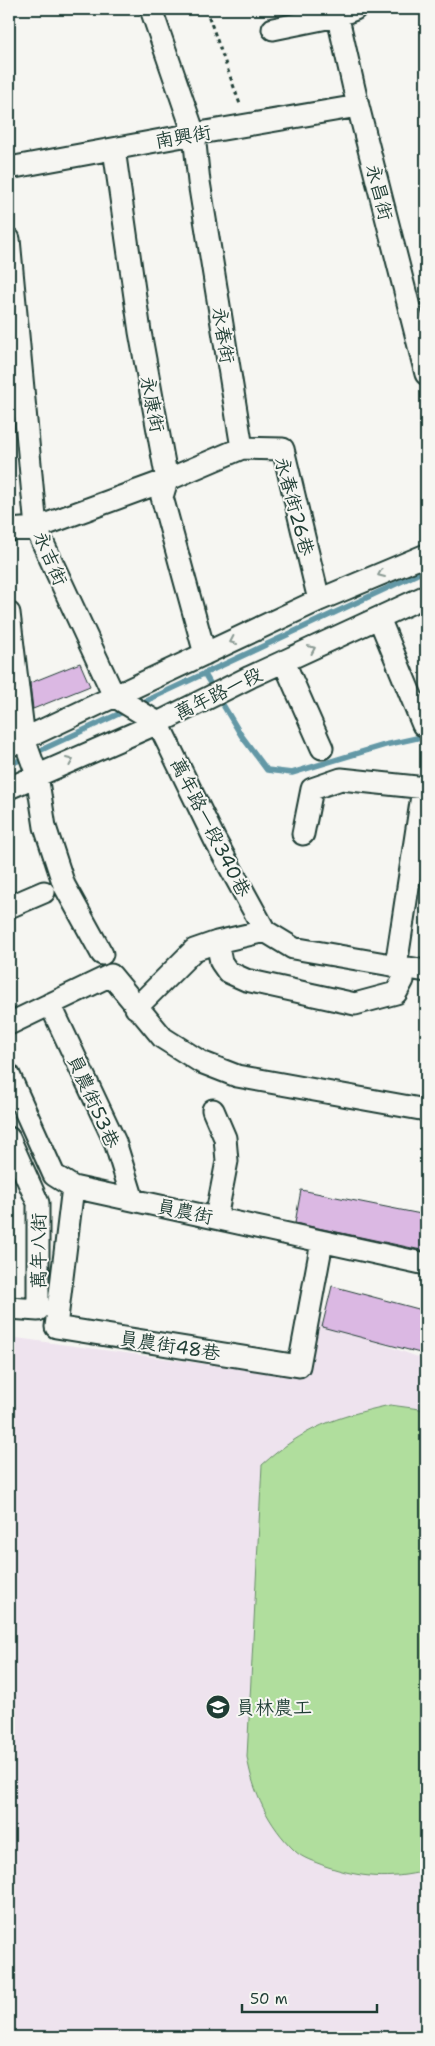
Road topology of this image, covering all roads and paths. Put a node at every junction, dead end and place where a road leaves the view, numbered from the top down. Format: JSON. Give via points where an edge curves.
{"nodes":[{"id":1,"x":151,"y":9,"type":"edge"},
{"id":2,"x":206,"y":9,"type":"edge"},
{"id":3,"x":343,"y":11,"type":"edge"},
{"id":4,"x":272,"y":29,"type":"dead end"},
{"id":5,"x":358,"y":106,"type":"junction"},
{"id":6,"x":248,"y":125,"type":"junction"},
{"id":7,"x":194,"y":134,"type":"junction"},
{"id":8,"x":114,"y":149,"type":"junction"},
{"id":9,"x":9,"y":168,"type":"edge"},
{"id":10,"x":9,"y":239,"type":"edge"},
{"id":11,"x":426,"y":374,"type":"edge"},
{"id":12,"x":242,"y":448,"type":"junction"},
{"id":13,"x":167,"y":480,"type":"junction"},
{"id":14,"x":36,"y":528,"type":"junction"},
{"id":15,"x":9,"y":530,"type":"edge"},
{"id":16,"x":426,"y":555,"type":"edge"},
{"id":17,"x":426,"y":596,"type":"edge"},
{"id":18,"x":318,"y":600,"type":"junction"},
{"id":19,"x":9,"y":613,"type":"edge"},
{"id":20,"x":379,"y":618,"type":"junction"},
{"id":21,"x":205,"y":654,"type":"junction"},
{"id":22,"x":284,"y":662,"type":"junction"},
{"id":23,"x":114,"y":696,"type":"junction"},
{"id":24,"x":158,"y":723,"type":"junction"},
{"id":25,"x":423,"y":725,"type":"dead end"},
{"id":26,"x":17,"y":743,"type":"edge"},
{"id":27,"x":322,"y":748,"type":"dead end"},
{"id":28,"x":37,"y":775,"type":"junction"},
{"id":29,"x":9,"y":788,"type":"edge"},
{"id":30,"x":425,"y":788,"type":"edge"},
{"id":31,"x":303,"y":834,"type":"dead end"},
{"id":32,"x":44,"y":892,"type":"dead end"},
{"id":33,"x":9,"y":908,"type":"edge"},
{"id":34,"x":265,"y":931,"type":"junction"},
{"id":35,"x":217,"y":942,"type":"junction"},
{"id":36,"x":102,"y":954,"type":"dead end"},
{"id":37,"x":396,"y":966,"type":"junction"},
{"id":38,"x":426,"y":971,"type":"edge"},
{"id":39,"x":50,"y":1004,"type":"junction"},
{"id":40,"x":136,"y":1008,"type":"junction"},
{"id":41,"x":9,"y":1024,"type":"edge"},
{"id":42,"x":9,"y":1075,"type":"edge"},
{"id":43,"x":213,"y":1110,"type":"dead end"},
{"id":44,"x":426,"y":1110,"type":"edge"},
{"id":45,"x":9,"y":1138,"type":"edge"},
{"id":46,"x":73,"y":1187,"type":"junction"},
{"id":47,"x":132,"y":1200,"type":"junction"},
{"id":48,"x":216,"y":1218,"type":"junction"},
{"id":49,"x":322,"y":1242,"type":"junction"},
{"id":50,"x":426,"y":1264,"type":"edge"},
{"id":51,"x":9,"y":1308,"type":"edge"}],
"edges":[{"from":1,"to":7,"type":"street","name":"永春街"},
{"from":2,"to":6,"type":"path"},
{"from":3,"to":4,"type":"street"},
{"from":3,"to":5,"type":"street","name":"永昌街"},
{"from":5,"to":6,"type":"street","name":"南興街"},
{"from":5,"to":11,"type":"street","name":"永昌街"},
{"from":6,"to":7,"type":"street","name":"南興街"},
{"from":7,"to":8,"type":"street","name":"南興街"},
{"from":7,"to":12,"type":"street","name":"永春街"},
{"from":8,"to":9,"type":"street","name":"南興街"},
{"from":8,"to":13,"type":"street","name":"永康街","via":[[140,332]]},
{"from":10,"to":14,"type":"street","name":"永吉街"},
{"from":12,"to":13,"type":"street"},
{"from":12,"to":18,"type":"street","name":"永春街26巷","via":[[283,449]]},
{"from":13,"to":14,"type":"street"},
{"from":13,"to":21,"type":"street","name":"永康街","via":[[162,497]]},
{"from":14,"to":15,"type":"street"},
{"from":14,"to":23,"type":"street","name":"永吉街"},
{"from":16,"to":18,"type":"street","one_way":true},
{"from":17,"to":20,"type":"street","name":"萬年路一段"},
{"from":18,"to":21,"type":"street","one_way":true},
{"from":19,"to":26,"type":"street"},
{"from":22,"to":20,"type":"street","name":"萬年路一段","one_way":true},
{"from":20,"to":25,"type":"street"},
{"from":21,"to":23,"type":"street"},
{"from":22,"to":24,"type":"street","name":"萬年路一段"},
{"from":22,"to":27,"type":"street"},
{"from":23,"to":24,"type":"street"},
{"from":23,"to":26,"type":"street"},
{"from":28,"to":24,"type":"street","name":"萬年路一段","one_way":true},
{"from":24,"to":34,"type":"street","name":"萬年路一段340巷","via":[[215,840]]},
{"from":26,"to":28,"type":"street"},
{"from":28,"to":29,"type":"street","name":"萬年路一段"},
{"from":28,"to":36,"type":"street","via":[[45,827],[64,885]]},
{"from":30,"to":31,"type":"street","via":[[341,779],[312,789]]},
{"from":30,"to":37,"type":"street"},
{"from":32,"to":33,"type":"street"},
{"from":34,"to":35,"type":"street"},
{"from":34,"to":37,"type":"street","via":[[293,948]]},
{"from":35,"to":37,"type":"street","via":[[221,962],[228,972],[246,980],[355,1004],[396,993],[403,980]]},
{"from":35,"to":40,"type":"street","via":[[194,950]]},
{"from":37,"to":38,"type":"street"},
{"from":39,"to":40,"type":"street","via":[[111,975]]},
{"from":39,"to":41,"type":"street"},
{"from":39,"to":47,"type":"street","name":"員農街53巷","via":[[115,1142]]},
{"from":40,"to":44,"type":"street","via":[[163,1038],[201,1062],[238,1076]]},
{"from":42,"to":46,"type":"street","name":"員農街","via":[[54,1175]]},
{"from":43,"to":48,"type":"street","via":[[225,1138],[227,1161]]},
{"from":45,"to":51,"type":"street","name":"萬年八街","via":[[38,1203],[38,1310]]},
{"from":46,"to":47,"type":"street","name":"員農街"},
{"from":46,"to":49,"type":"street","name":"員農街48巷","via":[[56,1327],[299,1366]]},
{"from":47,"to":48,"type":"street","name":"員農街"},
{"from":48,"to":49,"type":"street","name":"員農街"},
{"from":49,"to":50,"type":"street","name":"員農街"}]}
